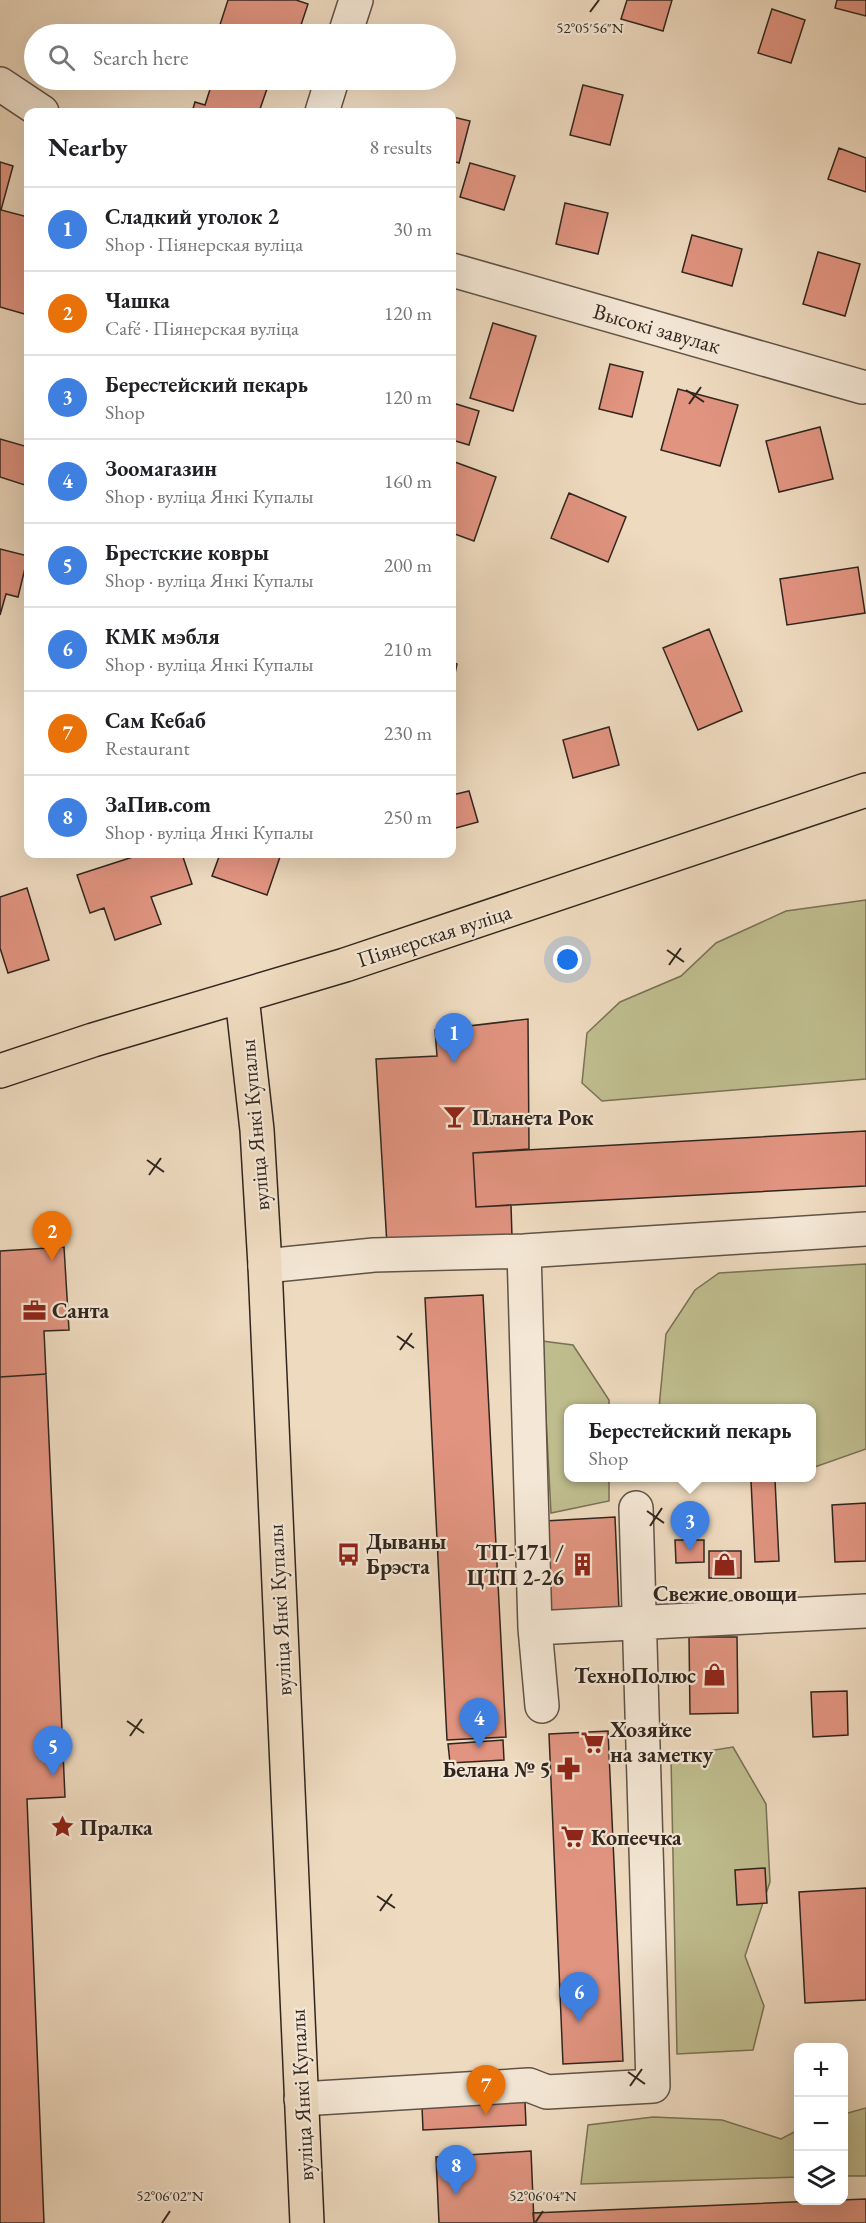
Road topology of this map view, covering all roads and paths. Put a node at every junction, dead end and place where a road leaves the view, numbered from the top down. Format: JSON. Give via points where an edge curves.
{"nodes":[{"id":1,"x":356,"y":0,"type":"edge"},
{"id":2,"x":348,"y":24,"type":"edge"},
{"id":3,"x":0,"y":84,"type":"edge"},
{"id":4,"x":329,"y":90,"type":"edge"},
{"id":5,"x":36,"y":108,"type":"edge"},
{"id":6,"x":323,"y":108,"type":"edge"},
{"id":7,"x":456,"y":271,"type":"edge"},
{"id":8,"x":865,"y":387,"type":"edge"},
{"id":9,"x":866,"y":790,"type":"edge"},
{"id":10,"x":242,"y":997,"type":"junction"},
{"id":11,"x":0,"y":1071,"type":"edge"},
{"id":12,"x":866,"y":1229,"type":"edge"},
{"id":13,"x":524,"y":1251,"type":"junction"},
{"id":14,"x":265,"y":1266,"type":"junction"},
{"id":15,"x":636,"y":1508,"type":"dead end"},
{"id":16,"x":866,"y":1611,"type":"edge"},
{"id":17,"x":639,"y":1623,"type":"junction"},
{"id":18,"x":535,"y":1628,"type":"junction"},
{"id":19,"x":542,"y":1706,"type":"dead end"},
{"id":20,"x":302,"y":2099,"type":"junction"},
{"id":21,"x":307,"y":2223,"type":"edge"}],
"edges":[{"from":1,"to":2,"type":"street"},
{"from":3,"to":5,"type":"street"},
{"from":4,"to":6,"type":"street"},
{"from":7,"to":8,"type":"street","name":"Высокі завулак"},
{"from":9,"to":10,"type":"main road","name":"Піянерская вуліца"},
{"from":10,"to":11,"type":"main road","name":"Піянерская вуліца"},
{"from":10,"to":14,"type":"main road","name":"вуліца Янкі Купалы","via":[[257,1131]]},
{"from":12,"to":13,"type":"street"},
{"from":13,"to":14,"type":"street","via":[[374,1255]]},
{"from":13,"to":18,"type":"street"},
{"from":14,"to":20,"type":"main road","name":"вуліца Янкі Купалы"},
{"from":15,"to":17,"type":"street"},
{"from":16,"to":17,"type":"street"},
{"from":17,"to":18,"type":"street"},
{"from":17,"to":20,"type":"street","via":[[653,2086],[547,2092],[529,2085]]},
{"from":18,"to":19,"type":"street"},
{"from":20,"to":21,"type":"main road","name":"вуліца Янкі Купалы"}]}
